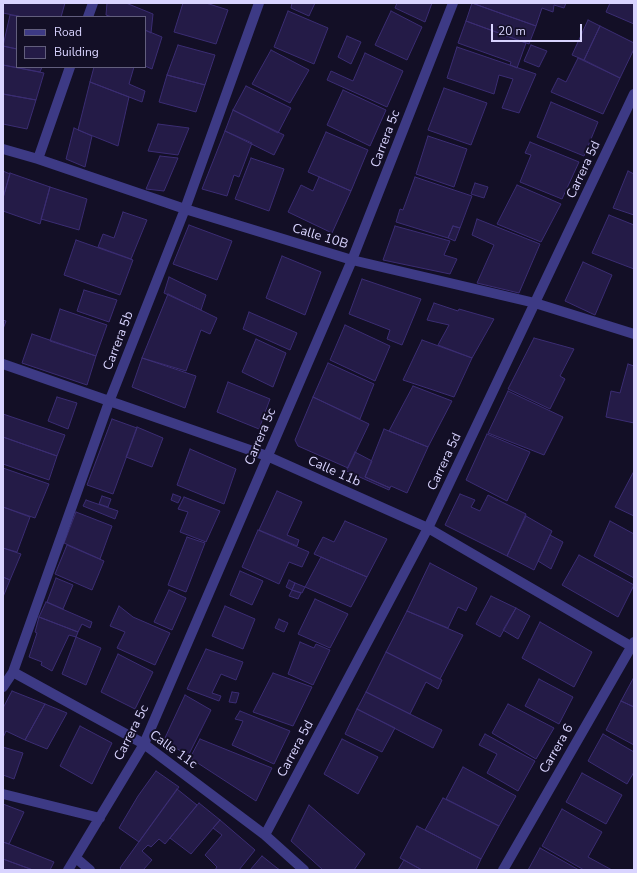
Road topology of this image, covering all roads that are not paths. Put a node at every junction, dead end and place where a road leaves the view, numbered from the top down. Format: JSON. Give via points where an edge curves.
{"nodes":[{"id":1,"x":93,"y":3,"type":"edge"},
{"id":2,"x":259,"y":3,"type":"edge"},
{"id":3,"x":453,"y":3,"type":"edge"},
{"id":4,"x":88,"y":16,"type":"edge"},
{"id":5,"x":70,"y":68,"type":"edge"},
{"id":6,"x":634,"y":94,"type":"edge"},
{"id":7,"x":3,"y":149,"type":"edge"},
{"id":8,"x":38,"y":159,"type":"junction"},
{"id":9,"x":185,"y":209,"type":"junction"},
{"id":10,"x":352,"y":260,"type":"junction"},
{"id":11,"x":535,"y":303,"type":"junction"},
{"id":12,"x":634,"y":334,"type":"edge"},
{"id":13,"x":3,"y":364,"type":"edge"},
{"id":14,"x":109,"y":402,"type":"junction"},
{"id":15,"x":267,"y":456,"type":"junction"},
{"id":16,"x":428,"y":528,"type":"junction"},
{"id":17,"x":633,"y":645,"type":"edge"},
{"id":18,"x":13,"y":672,"type":"junction"},
{"id":19,"x":3,"y":687,"type":"edge"},
{"id":20,"x":144,"y":744,"type":"junction"},
{"id":21,"x":3,"y":794,"type":"edge"},
{"id":22,"x":100,"y":818,"type":"junction"},
{"id":23,"x":265,"y":835,"type":"junction"},
{"id":24,"x":76,"y":858,"type":"junction"},
{"id":25,"x":68,"y":870,"type":"edge"},
{"id":26,"x":90,"y":870,"type":"edge"},
{"id":27,"x":304,"y":870,"type":"edge"},
{"id":28,"x":503,"y":870,"type":"edge"}],
"edges":[{"from":1,"to":4,"type":"street"},
{"from":2,"to":9,"type":"street","name":"Carrera 5b"},
{"from":3,"to":10,"type":"street","name":"Carrera 5c"},
{"from":5,"to":8,"type":"street"},
{"from":6,"to":11,"type":"street","name":"Carrera 5d"},
{"from":7,"to":8,"type":"street","name":"Calle 10B"},
{"from":8,"to":9,"type":"street","name":"Calle 10B"},
{"from":9,"to":10,"type":"street","name":"Calle 10B"},
{"from":9,"to":14,"type":"street","name":"Carrera 5b"},
{"from":10,"to":11,"type":"street","name":"Calle 10B"},
{"from":10,"to":15,"type":"street","name":"Carrera 5c"},
{"from":11,"to":12,"type":"street","name":"Calle 10B"},
{"from":11,"to":16,"type":"street","name":"Carrera 5d"},
{"from":13,"to":14,"type":"street","name":"Calle 11b"},
{"from":14,"to":15,"type":"street","name":"Calle 11b"},
{"from":14,"to":18,"type":"street","name":"Carrera 5b"},
{"from":15,"to":16,"type":"street","name":"Calle 11b"},
{"from":15,"to":20,"type":"street","name":"Carrera 5c"},
{"from":16,"to":17,"type":"street","name":"Calle 11b"},
{"from":16,"to":23,"type":"street","name":"Carrera 5d"},
{"from":17,"to":28,"type":"street","name":"Carrera 6"},
{"from":18,"to":19,"type":"street","name":"Carrera 5b"},
{"from":18,"to":20,"type":"street","name":"Calle 11c"},
{"from":20,"to":22,"type":"street","name":"Carrera 5c"},
{"from":20,"to":23,"type":"street","name":"Calle 11c"},
{"from":21,"to":22,"type":"street"},
{"from":22,"to":24,"type":"street","name":"Carrera 5c"},
{"from":23,"to":27,"type":"street","name":"Calle 11c"},
{"from":24,"to":25,"type":"street","name":"Carrera 5c"},
{"from":24,"to":26,"type":"street"}]}
